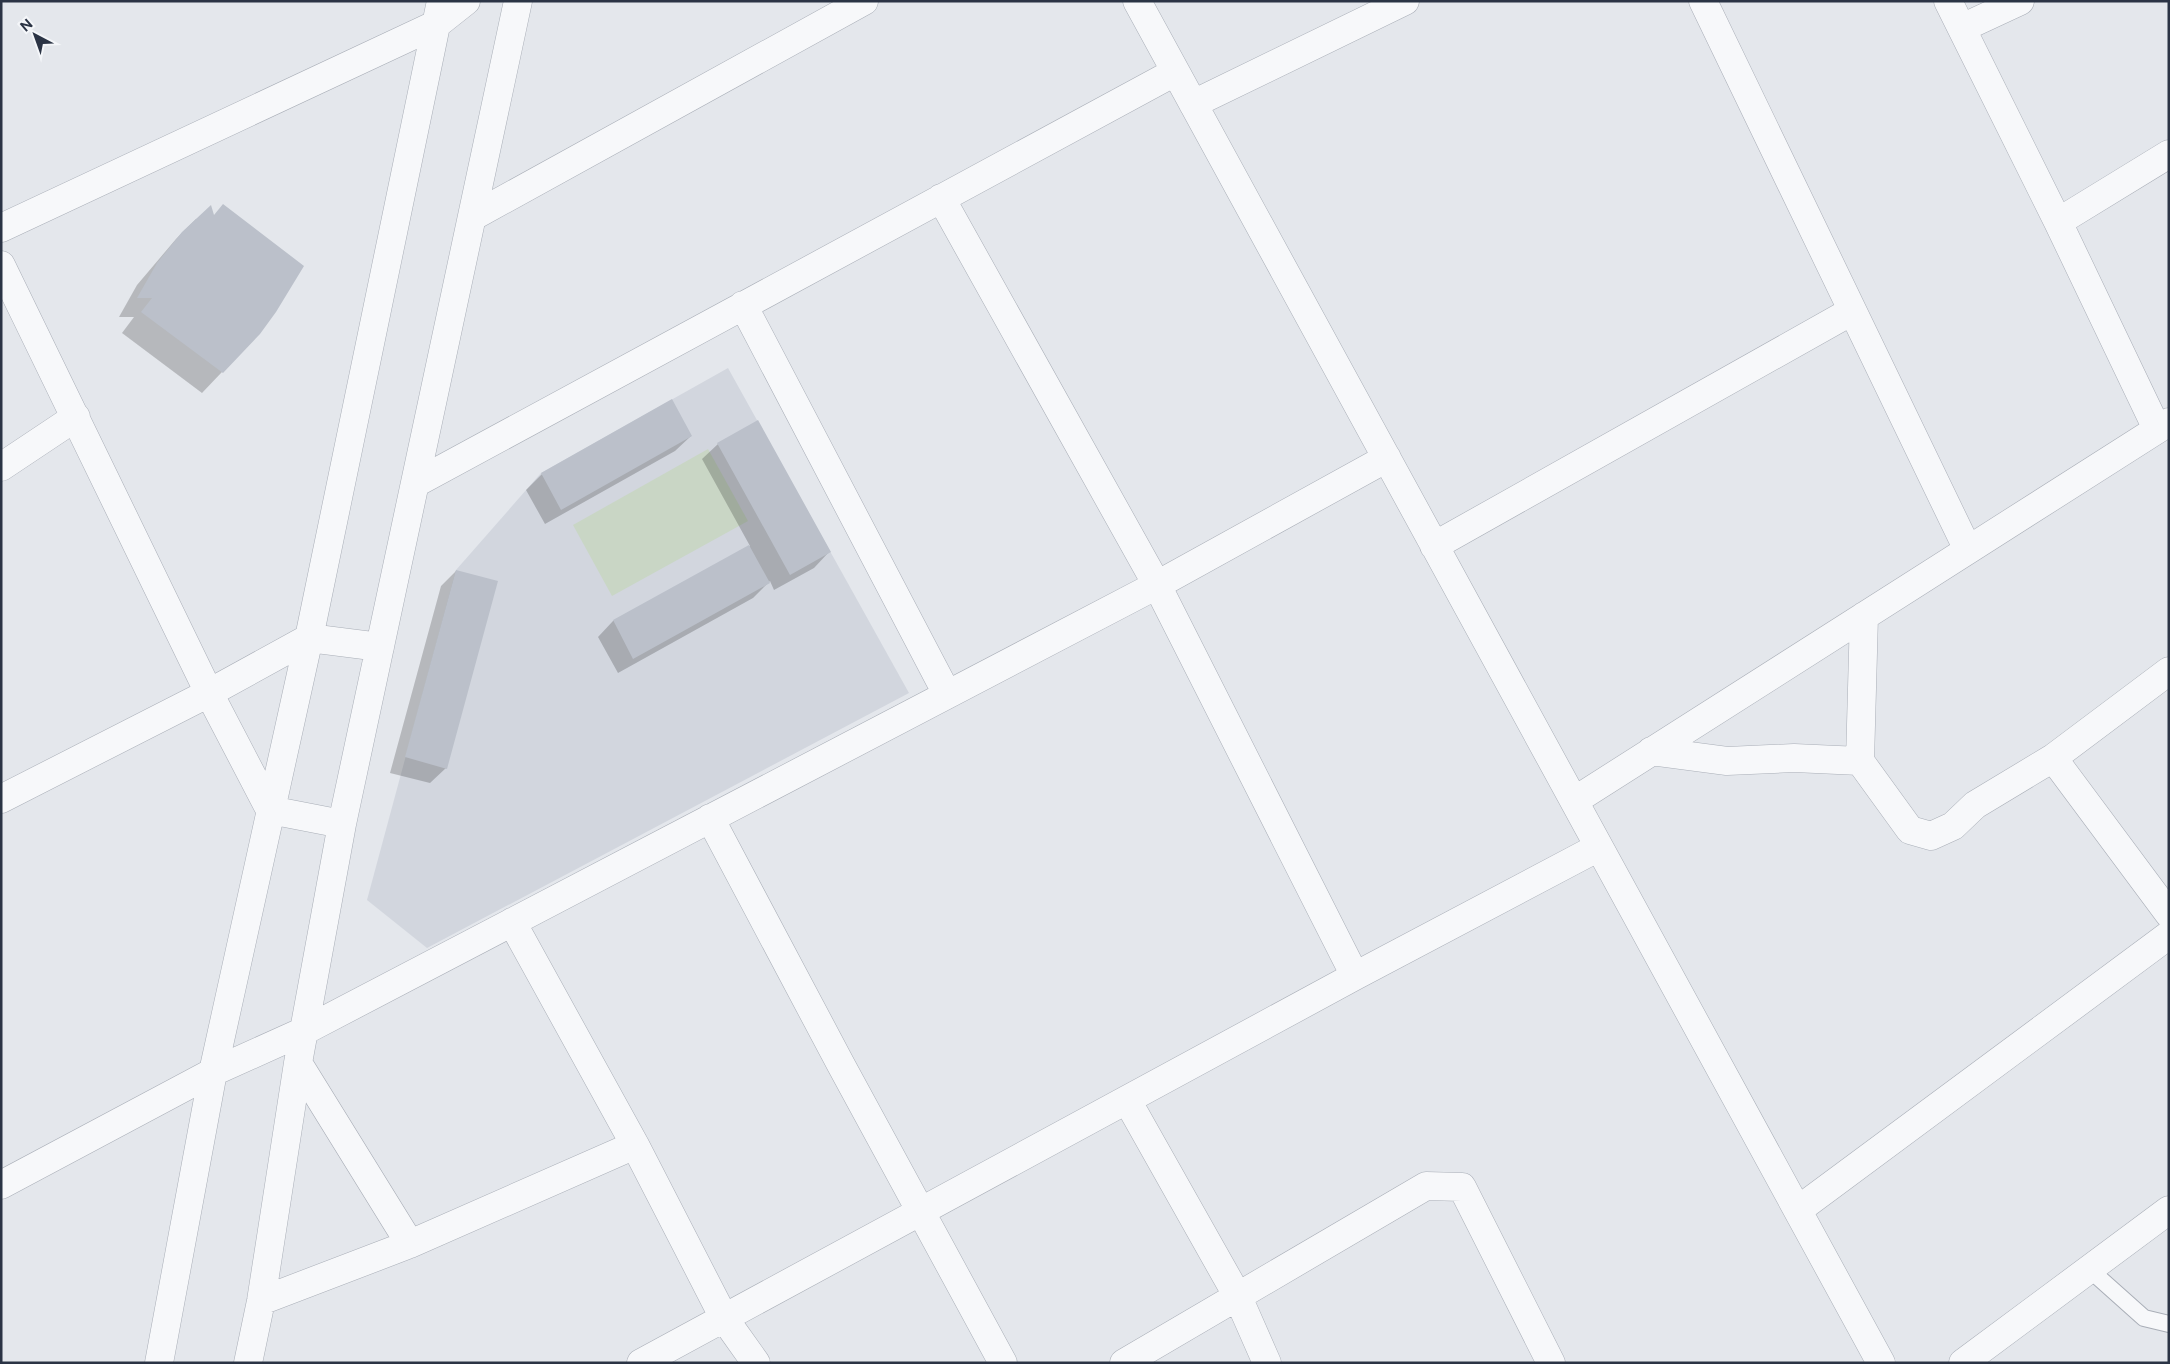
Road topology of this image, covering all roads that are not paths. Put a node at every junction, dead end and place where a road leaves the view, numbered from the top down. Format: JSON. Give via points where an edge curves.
{"nodes":[{"id":1,"x":466,"y":1,"type":"edge"},
{"id":2,"x":518,"y":1,"type":"edge"},
{"id":3,"x":864,"y":1,"type":"edge"},
{"id":4,"x":1136,"y":1,"type":"edge"},
{"id":5,"x":1405,"y":1,"type":"edge"},
{"id":6,"x":1703,"y":1,"type":"edge"},
{"id":7,"x":1948,"y":1,"type":"edge"},
{"id":8,"x":2020,"y":1,"type":"edge"},
{"id":9,"x":439,"y":13,"type":"edge"},
{"id":10,"x":1962,"y":28,"type":"junction"},
{"id":11,"x":1175,"y":72,"type":"junction"},
{"id":12,"x":1193,"y":104,"type":"junction"},
{"id":13,"x":2169,"y":154,"type":"edge"},
{"id":14,"x":941,"y":198,"type":"junction"},
{"id":15,"x":472,"y":217,"type":"junction"},
{"id":16,"x":2058,"y":222,"type":"junction"},
{"id":17,"x":1,"y":228,"type":"edge"},
{"id":18,"x":1,"y":265,"type":"edge"},
{"id":19,"x":743,"y":305,"type":"junction"},
{"id":20,"x":1852,"y":311,"type":"junction"},
{"id":21,"x":76,"y":416,"type":"junction"},
{"id":22,"x":2163,"y":426,"type":"edge"},
{"id":23,"x":1387,"y":458,"type":"junction"},
{"id":24,"x":1,"y":467,"type":"edge"},
{"id":25,"x":416,"y":483,"type":"junction"},
{"id":26,"x":1434,"y":546,"type":"junction"},
{"id":27,"x":1968,"y":550,"type":"junction"},
{"id":28,"x":1157,"y":585,"type":"junction"},
{"id":29,"x":1864,"y":616,"type":"junction"},
{"id":30,"x":309,"y":638,"type":"junction"},
{"id":31,"x":380,"y":647,"type":"junction"},
{"id":32,"x":2169,"y":671,"type":"edge"},
{"id":33,"x":209,"y":693,"type":"junction"},
{"id":34,"x":947,"y":694,"type":"junction"},
{"id":35,"x":1651,"y":751,"type":"junction"},
{"id":36,"x":2053,"y":758,"type":"junction"},
{"id":37,"x":1860,"y":761,"type":"junction"},
{"id":38,"x":1,"y":799,"type":"edge"},
{"id":39,"x":1574,"y":801,"type":"junction"},
{"id":40,"x":270,"y":810,"type":"junction"},
{"id":41,"x":710,"y":818,"type":"junction"},
{"id":42,"x":342,"y":824,"type":"junction"},
{"id":43,"x":1599,"y":847,"type":"junction"},
{"id":44,"x":2169,"y":914,"type":"edge"},
{"id":45,"x":512,"y":922,"type":"junction"},
{"id":46,"x":2169,"y":935,"type":"edge"},
{"id":47,"x":1355,"y":976,"type":"junction"},
{"id":48,"x":304,"y":1031,"type":"junction"},
{"id":49,"x":298,"y":1064,"type":"junction"},
{"id":50,"x":213,"y":1072,"type":"junction"},
{"id":51,"x":1127,"y":1100,"type":"junction"},
{"id":52,"x":635,"y":1144,"type":"junction"},
{"id":53,"x":1,"y":1185,"type":"edge"},
{"id":54,"x":1798,"y":1210,"type":"junction"},
{"id":55,"x":2169,"y":1210,"type":"edge"},
{"id":56,"x":920,"y":1212,"type":"junction"},
{"id":57,"x":410,"y":1244,"type":"junction"},
{"id":58,"x":2088,"y":1268,"type":"junction"},
{"id":59,"x":1238,"y":1297,"type":"junction"},
{"id":60,"x":261,"y":1301,"type":"junction"},
{"id":61,"x":724,"y":1318,"type":"junction"},
{"id":62,"x":2169,"y":1324,"type":"edge"},
{"id":63,"x":159,"y":1363,"type":"edge"},
{"id":64,"x":248,"y":1363,"type":"edge"},
{"id":65,"x":641,"y":1363,"type":"edge"},
{"id":66,"x":756,"y":1363,"type":"edge"},
{"id":67,"x":1003,"y":1363,"type":"edge"},
{"id":68,"x":1124,"y":1363,"type":"edge"},
{"id":69,"x":1267,"y":1363,"type":"edge"},
{"id":70,"x":1551,"y":1363,"type":"edge"},
{"id":71,"x":1881,"y":1363,"type":"edge"},
{"id":72,"x":1963,"y":1363,"type":"edge"}],
"edges":[{"from":1,"to":9,"type":"street"},
{"from":2,"to":15,"type":"street"},
{"from":3,"to":15,"type":"street"},
{"from":4,"to":11,"type":"street"},
{"from":5,"to":12,"type":"street"},
{"from":6,"to":20,"type":"street"},
{"from":7,"to":10,"type":"street"},
{"from":8,"to":10,"type":"street"},
{"from":9,"to":17,"type":"street"},
{"from":9,"to":30,"type":"street"},
{"from":10,"to":16,"type":"street"},
{"from":11,"to":12,"type":"street"},
{"from":11,"to":14,"type":"street"},
{"from":12,"to":23,"type":"street"},
{"from":13,"to":16,"type":"street"},
{"from":14,"to":19,"type":"street"},
{"from":14,"to":28,"type":"street"},
{"from":15,"to":25,"type":"street"},
{"from":16,"to":22,"type":"street"},
{"from":18,"to":21,"type":"street"},
{"from":19,"to":25,"type":"street"},
{"from":19,"to":34,"type":"street"},
{"from":20,"to":26,"type":"street"},
{"from":20,"to":27,"type":"street"},
{"from":21,"to":24,"type":"street"},
{"from":21,"to":33,"type":"street"},
{"from":22,"to":27,"type":"street"},
{"from":23,"to":26,"type":"street"},
{"from":23,"to":28,"type":"street"},
{"from":25,"to":31,"type":"street"},
{"from":26,"to":39,"type":"street"},
{"from":27,"to":29,"type":"street"},
{"from":28,"to":34,"type":"street"},
{"from":28,"to":47,"type":"street"},
{"from":29,"to":35,"type":"street"},
{"from":29,"to":37,"type":"street"},
{"from":30,"to":31,"type":"street"},
{"from":30,"to":33,"type":"street"},
{"from":30,"to":40,"type":"street"},
{"from":31,"to":42,"type":"street"},
{"from":32,"to":36,"type":"street"},
{"from":33,"to":38,"type":"street"},
{"from":33,"to":40,"type":"street"},
{"from":34,"to":41,"type":"street"},
{"from":35,"to":37,"type":"street","via":[[1727,761],[1794,758]]},
{"from":35,"to":39,"type":"street"},
{"from":36,"to":37,"type":"street","via":[[1975,805],[1953,826],[1931,836],[1910,830]]},
{"from":36,"to":44,"type":"street"},
{"from":39,"to":43,"type":"street"},
{"from":40,"to":42,"type":"street"},
{"from":40,"to":50,"type":"street"},
{"from":41,"to":45,"type":"street"},
{"from":41,"to":56,"type":"street"},
{"from":42,"to":48,"type":"street"},
{"from":43,"to":47,"type":"street"},
{"from":43,"to":54,"type":"street"},
{"from":45,"to":48,"type":"street"},
{"from":45,"to":52,"type":"street"},
{"from":46,"to":54,"type":"street"},
{"from":47,"to":51,"type":"street"},
{"from":48,"to":49,"type":"street"},
{"from":48,"to":50,"type":"street"},
{"from":49,"to":57,"type":"street"},
{"from":49,"to":60,"type":"street"},
{"from":50,"to":53,"type":"street"},
{"from":50,"to":63,"type":"street"},
{"from":51,"to":56,"type":"street"},
{"from":51,"to":59,"type":"street"},
{"from":52,"to":57,"type":"street"},
{"from":52,"to":61,"type":"street"},
{"from":54,"to":71,"type":"street"},
{"from":55,"to":58,"type":"street"},
{"from":56,"to":61,"type":"street"},
{"from":56,"to":67,"type":"street"},
{"from":57,"to":60,"type":"street"},
{"from":58,"to":62,"type":"lane","via":[[2144,1318]]},
{"from":58,"to":72,"type":"street"},
{"from":59,"to":68,"type":"street"},
{"from":59,"to":69,"type":"street"},
{"from":59,"to":70,"type":"street","via":[[1426,1186],[1462,1186]]},
{"from":60,"to":64,"type":"street"},
{"from":61,"to":65,"type":"street"},
{"from":61,"to":66,"type":"street"}]}
